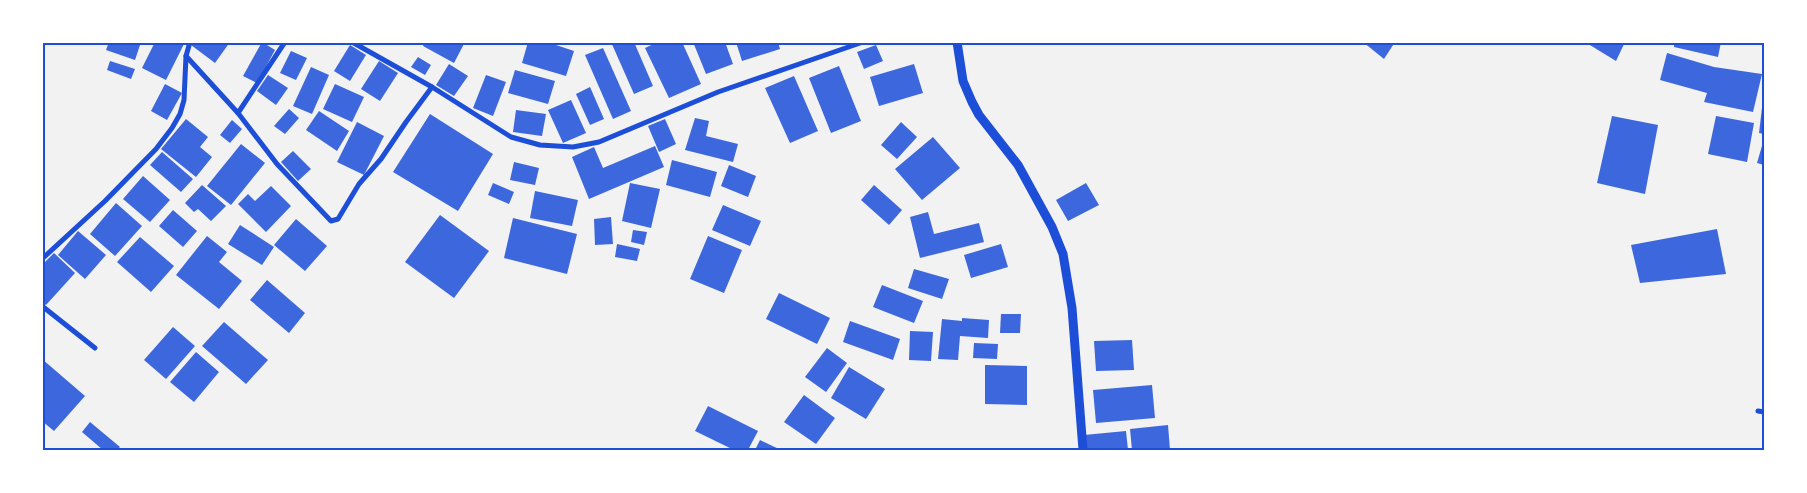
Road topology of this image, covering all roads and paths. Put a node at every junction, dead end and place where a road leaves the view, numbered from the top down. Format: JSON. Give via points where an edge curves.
{"nodes":[{"id":1,"x":190,"y":42,"type":"edge"},
{"id":2,"x":285,"y":42,"type":"edge"},
{"id":3,"x":352,"y":42,"type":"edge"},
{"id":4,"x":863,"y":42,"type":"edge"},
{"id":5,"x":956,"y":42,"type":"edge"},
{"id":6,"x":186,"y":56,"type":"junction"},
{"id":7,"x":432,"y":88,"type":"junction"},
{"id":8,"x":238,"y":113,"type":"junction"},
{"id":9,"x":42,"y":259,"type":"edge"},
{"id":10,"x":42,"y":306,"type":"edge"},
{"id":11,"x":95,"y":348,"type":"dead end"},
{"id":12,"x":1083,"y":450,"type":"edge"}],
"edges":[{"from":1,"to":6,"type":"street"},
{"from":2,"to":8,"type":"street"},
{"from":3,"to":7,"type":"street"},
{"from":4,"to":7,"type":"street","via":[[718,92],[598,142],[573,148],[511,138]]},
{"from":5,"to":12,"type":"street","via":[[963,81],[972,102],[1022,173],[1064,254],[1072,308]]},
{"from":6,"to":8,"type":"street"},
{"from":6,"to":9,"type":"street","via":[[184,100],[172,128],[150,156]]},
{"from":7,"to":8,"type":"street","via":[[382,159],[359,184],[338,219],[331,221],[277,164]]},
{"from":10,"to":11,"type":"street"}]}
